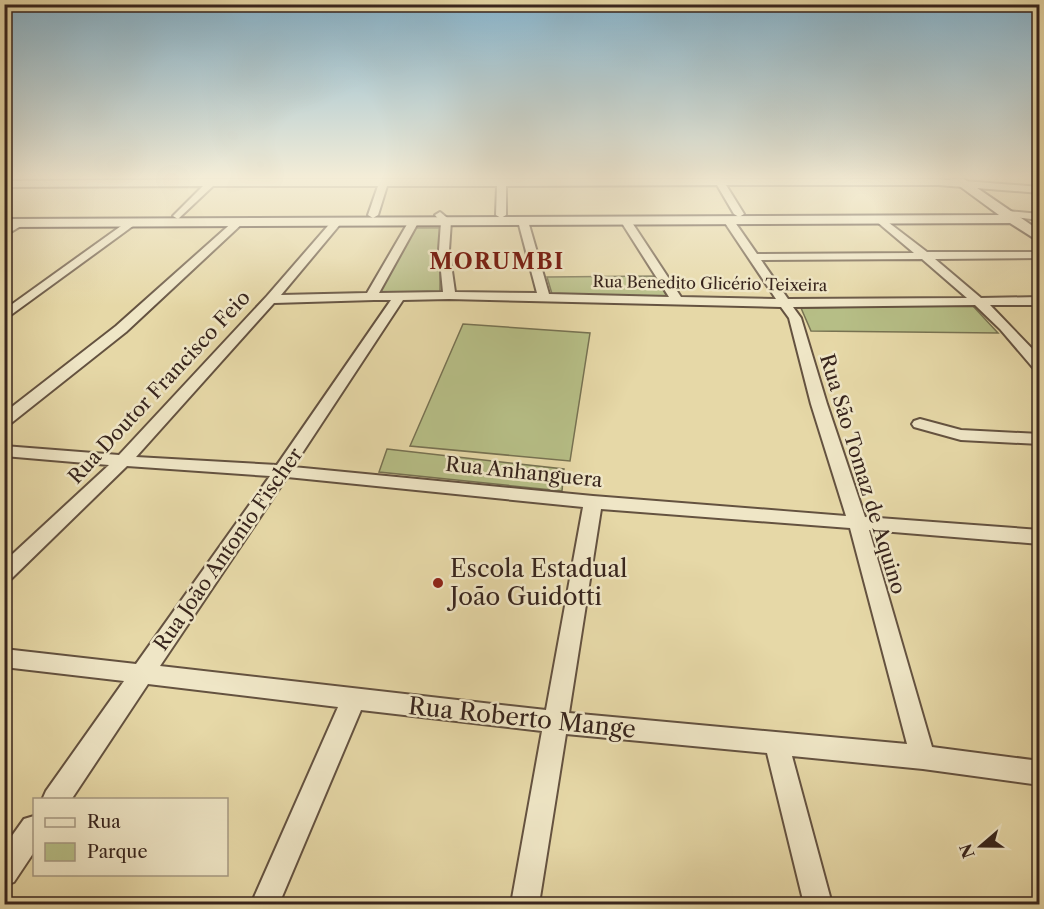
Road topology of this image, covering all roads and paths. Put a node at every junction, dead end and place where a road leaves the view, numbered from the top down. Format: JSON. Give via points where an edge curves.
{"nodes":[{"id":1,"x":382,"y":221,"type":"edge"},
{"id":2,"x":414,"y":221,"type":"edge"},
{"id":3,"x":443,"y":221,"type":"edge"},
{"id":4,"x":523,"y":221,"type":"edge"},
{"id":5,"x":625,"y":221,"type":"edge"},
{"id":6,"x":735,"y":221,"type":"edge"},
{"id":7,"x":883,"y":221,"type":"edge"},
{"id":8,"x":1017,"y":221,"type":"edge"},
{"id":9,"x":238,"y":222,"type":"junction"},
{"id":10,"x":337,"y":222,"type":"junction"},
{"id":11,"x":4,"y":223,"type":"edge"},
{"id":12,"x":21,"y":223,"type":"junction"},
{"id":13,"x":132,"y":223,"type":"junction"},
{"id":14,"x":4,"y":233,"type":"edge"},
{"id":15,"x":1040,"y":238,"type":"edge"},
{"id":16,"x":923,"y":255,"type":"junction"},
{"id":17,"x":1040,"y":255,"type":"edge"},
{"id":18,"x":755,"y":257,"type":"junction"},
{"id":19,"x":449,"y":295,"type":"junction"},
{"id":20,"x":544,"y":296,"type":"junction"},
{"id":21,"x":399,"y":297,"type":"junction"},
{"id":22,"x":370,"y":298,"type":"junction"},
{"id":23,"x":271,"y":299,"type":"junction"},
{"id":24,"x":677,"y":300,"type":"junction"},
{"id":25,"x":978,"y":301,"type":"junction"},
{"id":26,"x":1040,"y":301,"type":"edge"},
{"id":27,"x":788,"y":303,"type":"junction"},
{"id":28,"x":4,"y":316,"type":"edge"},
{"id":29,"x":1038,"y":364,"type":"edge"},
{"id":30,"x":4,"y":421,"type":"edge"},
{"id":31,"x":921,"y":424,"type":"dead end"},
{"id":32,"x":1040,"y":439,"type":"edge"},
{"id":33,"x":4,"y":451,"type":"edge"},
{"id":34,"x":123,"y":461,"type":"junction"},
{"id":35,"x":282,"y":471,"type":"junction"},
{"id":36,"x":593,"y":502,"type":"junction"},
{"id":37,"x":858,"y":523,"type":"junction"},
{"id":38,"x":1040,"y":537,"type":"edge"},
{"id":39,"x":4,"y":574,"type":"edge"},
{"id":40,"x":4,"y":658,"type":"edge"},
{"id":41,"x":141,"y":674,"type":"junction"},
{"id":42,"x":353,"y":700,"type":"junction"},
{"id":43,"x":556,"y":722,"type":"junction"},
{"id":44,"x":777,"y":744,"type":"junction"},
{"id":45,"x":923,"y":757,"type":"junction"},
{"id":46,"x":1040,"y":774,"type":"edge"},
{"id":47,"x":56,"y":798,"type":"edge"},
{"id":48,"x":33,"y":830,"type":"edge"},
{"id":49,"x":4,"y":872,"type":"edge"},
{"id":50,"x":265,"y":904,"type":"edge"},
{"id":51,"x":525,"y":904,"type":"edge"},
{"id":52,"x":818,"y":904,"type":"edge"}],
"edges":[{"from":1,"to":10,"type":"main road"},
{"from":2,"to":22,"type":"street"},
{"from":3,"to":19,"type":"street"},
{"from":4,"to":20,"type":"street"},
{"from":5,"to":24,"type":"street"},
{"from":6,"to":18,"type":"street","name":"Rua São Tomaz de Aquino"},
{"from":7,"to":16,"type":"street"},
{"from":8,"to":15,"type":"main road"},
{"from":9,"to":10,"type":"main road"},
{"from":9,"to":13,"type":"main road"},
{"from":9,"to":30,"type":"street","via":[[121,329]]},
{"from":10,"to":23,"type":"street","name":"Rua Doutor Francisco Feio"},
{"from":11,"to":12,"type":"main road"},
{"from":12,"to":13,"type":"main road"},
{"from":12,"to":14,"type":"street"},
{"from":13,"to":28,"type":"street"},
{"from":16,"to":17,"type":"street"},
{"from":16,"to":18,"type":"street"},
{"from":16,"to":25,"type":"street"},
{"from":18,"to":27,"type":"street","name":"Rua São Tomaz de Aquino"},
{"from":19,"to":20,"type":"street","name":"Rua Benedito Glicério Teixeira"},
{"from":19,"to":21,"type":"street","name":"Rua Benedito Glicério Teixeira"},
{"from":20,"to":24,"type":"street","name":"Rua Benedito Glicério Teixeira"},
{"from":21,"to":22,"type":"street","name":"Rua Benedito Glicério Teixeira"},
{"from":21,"to":35,"type":"street","name":"Rua João Antonio Fischer"},
{"from":22,"to":23,"type":"street","name":"Rua Benedito Glicério Teixeira"},
{"from":23,"to":34,"type":"street","name":"Rua Doutor Francisco Feio"},
{"from":24,"to":27,"type":"street","name":"Rua Benedito Glicério Teixeira"},
{"from":25,"to":26,"type":"street","name":"Rua Benedito Glicério Teixeira"},
{"from":25,"to":27,"type":"street","name":"Rua Benedito Glicério Teixeira"},
{"from":25,"to":29,"type":"street"},
{"from":27,"to":37,"type":"street","name":"Rua São Tomaz de Aquino"},
{"from":31,"to":32,"type":"street","via":[[961,435]]},
{"from":33,"to":34,"type":"street","name":"Rua Anhanguera"},
{"from":34,"to":35,"type":"street","name":"Rua Anhanguera"},
{"from":34,"to":39,"type":"street","name":"Rua Doutor Francisco Feio"},
{"from":35,"to":36,"type":"street","name":"Rua Anhanguera"},
{"from":35,"to":41,"type":"street","name":"Rua João Antonio Fischer"},
{"from":36,"to":37,"type":"street","name":"Rua Anhanguera"},
{"from":36,"to":43,"type":"street"},
{"from":37,"to":38,"type":"street","name":"Rua Anhanguera"},
{"from":37,"to":45,"type":"street","name":"Rua São Tomaz de Aquino"},
{"from":40,"to":41,"type":"street","name":"Rua Roberto Mange"},
{"from":41,"to":42,"type":"street","name":"Rua Roberto Mange"},
{"from":41,"to":47,"type":"street","name":"Rua João Antonio Fischer"},
{"from":42,"to":43,"type":"street","name":"Rua Roberto Mange"},
{"from":42,"to":50,"type":"street"},
{"from":43,"to":44,"type":"street","name":"Rua Roberto Mange"},
{"from":43,"to":51,"type":"street"},
{"from":44,"to":45,"type":"street","name":"Rua Roberto Mange"},
{"from":44,"to":52,"type":"street"},
{"from":45,"to":46,"type":"street","name":"Rua Roberto Mange"},
{"from":48,"to":49,"type":"street"}]}
